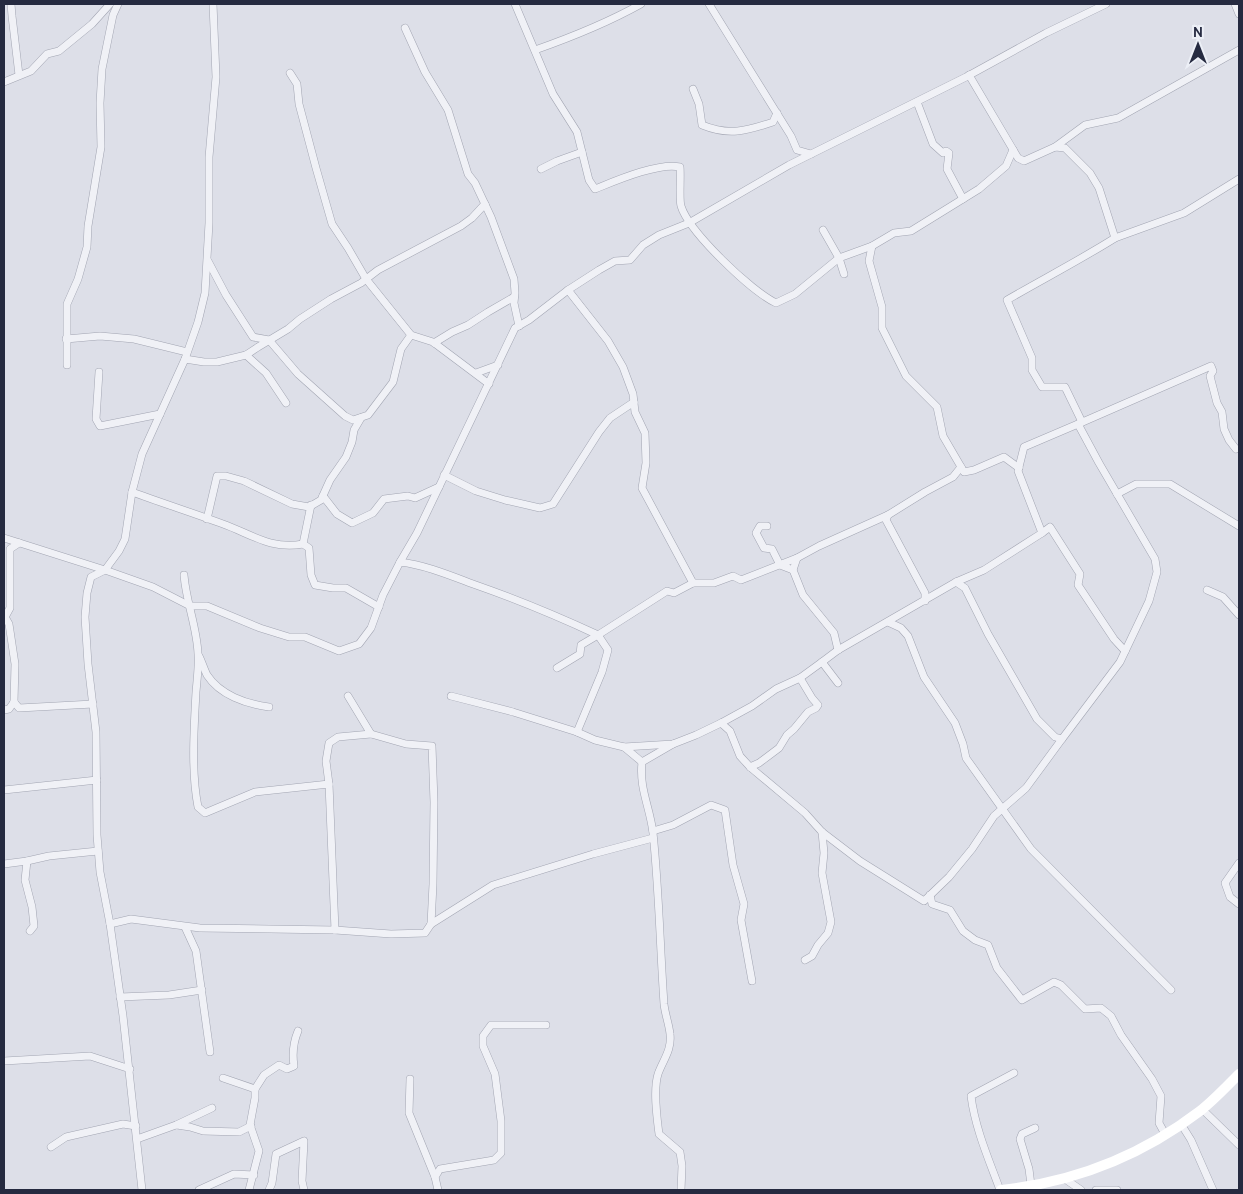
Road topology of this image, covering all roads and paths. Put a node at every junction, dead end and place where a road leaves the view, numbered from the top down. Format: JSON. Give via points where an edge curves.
{"nodes":[{"id":1,"x":12,"y":4,"type":"edge"},
{"id":2,"x":110,"y":4,"type":"edge"},
{"id":3,"x":118,"y":4,"type":"edge"},
{"id":4,"x":213,"y":4,"type":"edge"},
{"id":5,"x":515,"y":4,"type":"edge"},
{"id":6,"x":709,"y":4,"type":"edge"},
{"id":7,"x":1106,"y":4,"type":"edge"},
{"id":8,"x":1235,"y":4,"type":"edge"},
{"id":9,"x":636,"y":5,"type":"edge"},
{"id":10,"x":1239,"y":14,"type":"edge"},
{"id":11,"x":405,"y":28,"type":"dead end"},
{"id":12,"x":534,"y":50,"type":"junction"},
{"id":13,"x":1239,"y":50,"type":"edge"},
{"id":14,"x":290,"y":73,"type":"dead end"},
{"id":15,"x":19,"y":75,"type":"junction"},
{"id":16,"x":969,"y":76,"type":"junction"},
{"id":17,"x":4,"y":82,"type":"edge"},
{"id":18,"x":694,"y":89,"type":"dead end"},
{"id":19,"x":917,"y":102,"type":"junction"},
{"id":20,"x":777,"y":113,"type":"junction"},
{"id":21,"x":1055,"y":147,"type":"junction"},
{"id":22,"x":1013,"y":150,"type":"junction"},
{"id":23,"x":582,"y":152,"type":"junction"},
{"id":24,"x":811,"y":154,"type":"junction"},
{"id":25,"x":541,"y":170,"type":"dead end"},
{"id":26,"x":1239,"y":179,"type":"edge"},
{"id":27,"x":963,"y":199,"type":"junction"},
{"id":28,"x":485,"y":204,"type":"junction"},
{"id":29,"x":689,"y":222,"type":"junction"},
{"id":30,"x":823,"y":230,"type":"dead end"},
{"id":31,"x":1115,"y":238,"type":"junction"},
{"id":32,"x":872,"y":246,"type":"junction"},
{"id":33,"x":839,"y":258,"type":"junction"},
{"id":34,"x":207,"y":260,"type":"junction"},
{"id":35,"x":844,"y":274,"type":"dead end"},
{"id":36,"x":366,"y":279,"type":"junction"},
{"id":37,"x":568,"y":290,"type":"junction"},
{"id":38,"x":514,"y":297,"type":"junction"},
{"id":39,"x":519,"y":326,"type":"junction"},
{"id":40,"x":411,"y":335,"type":"junction"},
{"id":41,"x":66,"y":339,"type":"junction"},
{"id":42,"x":269,"y":340,"type":"junction"},
{"id":43,"x":434,"y":344,"type":"junction"},
{"id":44,"x":246,"y":355,"type":"junction"},
{"id":45,"x":186,"y":356,"type":"junction"},
{"id":46,"x":67,"y":365,"type":"dead end"},
{"id":47,"x":498,"y":365,"type":"junction"},
{"id":48,"x":99,"y":372,"type":"dead end"},
{"id":49,"x":476,"y":373,"type":"junction"},
{"id":50,"x":488,"y":384,"type":"junction"},
{"id":51,"x":634,"y":402,"type":"junction"},
{"id":52,"x":286,"y":403,"type":"dead end"},
{"id":53,"x":160,"y":414,"type":"junction"},
{"id":54,"x":361,"y":418,"type":"junction"},
{"id":55,"x":1080,"y":423,"type":"junction"},
{"id":56,"x":1236,"y":449,"type":"dead end"},
{"id":57,"x":961,"y":467,"type":"junction"},
{"id":58,"x":1019,"y":468,"type":"junction"},
{"id":59,"x":444,"y":475,"type":"junction"},
{"id":60,"x":439,"y":486,"type":"junction"},
{"id":61,"x":132,"y":492,"type":"junction"},
{"id":62,"x":1117,"y":494,"type":"junction"},
{"id":63,"x":323,"y":496,"type":"junction"},
{"id":64,"x":312,"y":505,"type":"junction"},
{"id":65,"x":888,"y":515,"type":"junction"},
{"id":66,"x":207,"y":519,"type":"junction"},
{"id":67,"x":767,"y":526,"type":"dead end"},
{"id":68,"x":1239,"y":526,"type":"edge"},
{"id":69,"x":1042,"y":533,"type":"junction"},
{"id":70,"x":4,"y":538,"type":"edge"},
{"id":71,"x":19,"y":543,"type":"junction"},
{"id":72,"x":303,"y":544,"type":"junction"},
{"id":73,"x":797,"y":558,"type":"junction"},
{"id":74,"x":400,"y":562,"type":"junction"},
{"id":75,"x":780,"y":565,"type":"junction"},
{"id":76,"x":105,"y":570,"type":"junction"},
{"id":77,"x":793,"y":570,"type":"junction"},
{"id":78,"x":184,"y":575,"type":"dead end"},
{"id":79,"x":956,"y":582,"type":"junction"},
{"id":80,"x":693,"y":583,"type":"junction"},
{"id":81,"x":1207,"y":590,"type":"dead end"},
{"id":82,"x":925,"y":601,"type":"junction"},
{"id":83,"x":190,"y":606,"type":"junction"},
{"id":84,"x":379,"y":607,"type":"junction"},
{"id":85,"x":1239,"y":615,"type":"edge"},
{"id":86,"x":4,"y":617,"type":"edge"},
{"id":87,"x":888,"y":622,"type":"junction"},
{"id":88,"x":598,"y":635,"type":"junction"},
{"id":89,"x":838,"y":650,"type":"junction"},
{"id":90,"x":1126,"y":651,"type":"junction"},
{"id":91,"x":198,"y":654,"type":"junction"},
{"id":92,"x":822,"y":662,"type":"junction"},
{"id":93,"x":557,"y":668,"type":"dead end"},
{"id":94,"x":800,"y":678,"type":"junction"},
{"id":95,"x":838,"y":683,"type":"dead end"},
{"id":96,"x":348,"y":696,"type":"dead end"},
{"id":97,"x":452,"y":696,"type":"dead end"},
{"id":98,"x":93,"y":704,"type":"junction"},
{"id":99,"x":16,"y":705,"type":"junction"},
{"id":100,"x":269,"y":707,"type":"dead end"},
{"id":101,"x":6,"y":710,"type":"edge"},
{"id":102,"x":721,"y":723,"type":"junction"},
{"id":103,"x":577,"y":732,"type":"junction"},
{"id":104,"x":372,"y":734,"type":"junction"},
{"id":105,"x":1062,"y":739,"type":"junction"},
{"id":106,"x":672,"y":744,"type":"junction"},
{"id":107,"x":624,"y":748,"type":"junction"},
{"id":108,"x":642,"y":762,"type":"junction"},
{"id":109,"x":750,"y":767,"type":"junction"},
{"id":110,"x":97,"y":780,"type":"junction"},
{"id":111,"x":329,"y":784,"type":"junction"},
{"id":112,"x":4,"y":790,"type":"edge"},
{"id":113,"x":1003,"y":808,"type":"junction"},
{"id":114,"x":822,"y":832,"type":"junction"},
{"id":115,"x":653,"y":835,"type":"junction"},
{"id":116,"x":98,"y":851,"type":"junction"},
{"id":117,"x":27,"y":861,"type":"junction"},
{"id":118,"x":1239,"y":863,"type":"edge"},
{"id":119,"x":4,"y":864,"type":"edge"},
{"id":120,"x":930,"y":895,"type":"junction"},
{"id":121,"x":1239,"y":904,"type":"edge"},
{"id":122,"x":110,"y":924,"type":"junction"},
{"id":123,"x":430,"y":924,"type":"junction"},
{"id":124,"x":185,"y":927,"type":"junction"},
{"id":125,"x":335,"y":930,"type":"junction"},
{"id":126,"x":30,"y":931,"type":"dead end"},
{"id":127,"x":805,"y":960,"type":"dead end"},
{"id":128,"x":752,"y":981,"type":"dead end"},
{"id":129,"x":202,"y":990,"type":"junction"},
{"id":130,"x":1171,"y":990,"type":"dead end"},
{"id":131,"x":120,"y":997,"type":"junction"},
{"id":132,"x":546,"y":1025,"type":"dead end"},
{"id":133,"x":298,"y":1030,"type":"dead end"},
{"id":134,"x":210,"y":1052,"type":"dead end"},
{"id":135,"x":4,"y":1061,"type":"edge"},
{"id":136,"x":130,"y":1069,"type":"junction"},
{"id":137,"x":1014,"y":1073,"type":"dead end"},
{"id":138,"x":1239,"y":1074,"type":"edge"},
{"id":139,"x":222,"y":1078,"type":"dead end"},
{"id":140,"x":410,"y":1079,"type":"dead end"},
{"id":141,"x":255,"y":1089,"type":"junction"},
{"id":142,"x":212,"y":1108,"type":"dead end"},
{"id":143,"x":1202,"y":1110,"type":"junction"},
{"id":144,"x":1181,"y":1124,"type":"junction"},
{"id":145,"x":176,"y":1125,"type":"junction"},
{"id":146,"x":136,"y":1126,"type":"junction"},
{"id":147,"x":250,"y":1126,"type":"junction"},
{"id":148,"x":1035,"y":1128,"type":"dead end"},
{"id":149,"x":1165,"y":1134,"type":"junction"},
{"id":150,"x":137,"y":1139,"type":"junction"},
{"id":151,"x":1239,"y":1145,"type":"edge"},
{"id":152,"x":51,"y":1147,"type":"dead end"},
{"id":153,"x":254,"y":1175,"type":"junction"},
{"id":154,"x":435,"y":1177,"type":"junction"},
{"id":155,"x":1065,"y":1179,"type":"junction"},
{"id":156,"x":1032,"y":1185,"type":"junction"},
{"id":157,"x":142,"y":1190,"type":"edge"},
{"id":158,"x":199,"y":1190,"type":"edge"},
{"id":159,"x":249,"y":1190,"type":"edge"},
{"id":160,"x":269,"y":1190,"type":"edge"},
{"id":161,"x":304,"y":1190,"type":"edge"},
{"id":162,"x":438,"y":1190,"type":"edge"},
{"id":163,"x":681,"y":1190,"type":"edge"},
{"id":164,"x":1006,"y":1190,"type":"edge"},
{"id":165,"x":1081,"y":1190,"type":"edge"},
{"id":166,"x":1096,"y":1190,"type":"edge"},
{"id":167,"x":1117,"y":1190,"type":"edge"},
{"id":168,"x":1213,"y":1190,"type":"edge"}],
"edges":[{"from":1,"to":15,"type":"street"},
{"from":2,"to":15,"type":"street","via":[[74,40],[59,51],[47,54],[31,71]]},
{"from":3,"to":41,"type":"street","via":[[102,69],[101,147],[87,247],[67,304]]},
{"from":4,"to":34,"type":"street","via":[[216,77],[209,157]]},
{"from":5,"to":12,"type":"street"},
{"from":6,"to":20,"type":"street"},
{"from":7,"to":16,"type":"street"},
{"from":8,"to":10,"type":"street"},
{"from":9,"to":12,"type":"street","via":[[594,28]]},
{"from":11,"to":28,"type":"street","via":[[425,72],[448,110],[468,174]]},
{"from":12,"to":23,"type":"street","via":[[553,94],[577,132]]},
{"from":13,"to":21,"type":"street","via":[[1118,118],[1084,125]]},
{"from":14,"to":36,"type":"street","via":[[297,84],[299,104],[332,224]]},
{"from":15,"to":17,"type":"street"},
{"from":16,"to":19,"type":"street"},
{"from":16,"to":22,"type":"street"},
{"from":18,"to":20,"type":"street","via":[[702,125],[711,129],[746,131],[773,122]]},
{"from":19,"to":24,"type":"street"},
{"from":19,"to":27,"type":"street","via":[[933,144],[943,153],[949,153],[947,169]]},
{"from":20,"to":24,"type":"street","via":[[797,150]]},
{"from":21,"to":22,"type":"street","via":[[1024,161]]},
{"from":21,"to":31,"type":"street","via":[[1065,148],[1090,173],[1099,188]]},
{"from":22,"to":27,"type":"street","via":[[1006,166]]},
{"from":23,"to":25,"type":"street"},
{"from":23,"to":29,"type":"street","via":[[594,189],[662,166],[680,167],[680,204]]},
{"from":24,"to":29,"type":"street"},
{"from":26,"to":31,"type":"street","via":[[1184,212]]},
{"from":27,"to":32,"type":"street","via":[[911,231],[894,233]]},
{"from":28,"to":36,"type":"street","via":[[461,226]]},
{"from":28,"to":38,"type":"street","via":[[514,280]]},
{"from":29,"to":33,"type":"street","via":[[736,274],[764,298],[776,303],[794,294]]},
{"from":29,"to":37,"type":"street","via":[[643,245],[630,260],[615,261]]},
{"from":30,"to":33,"type":"street"},
{"from":31,"to":55,"type":"street","via":[[1007,300],[1032,358],[1032,370],[1042,387],[1065,387]]},
{"from":32,"to":33,"type":"street"},
{"from":32,"to":57,"type":"street","via":[[869,261],[882,307],[882,328],[906,376],[937,407],[942,436]]},
{"from":33,"to":35,"type":"street"},
{"from":34,"to":42,"type":"street","via":[[253,336]]},
{"from":34,"to":45,"type":"street","via":[[205,294]]},
{"from":36,"to":40,"type":"street"},
{"from":36,"to":42,"type":"street"},
{"from":37,"to":39,"type":"street"},
{"from":37,"to":51,"type":"street","via":[[608,341],[623,367]]},
{"from":38,"to":39,"type":"street"},
{"from":38,"to":43,"type":"street"},
{"from":39,"to":47,"type":"street","via":[[515,328]]},
{"from":40,"to":43,"type":"street"},
{"from":40,"to":54,"type":"street","via":[[401,348],[393,382],[368,415]]},
{"from":41,"to":45,"type":"street","via":[[100,336],[134,340]]},
{"from":41,"to":46,"type":"street"},
{"from":42,"to":44,"type":"street"},
{"from":42,"to":54,"type":"street","via":[[298,374],[345,416],[353,420]]},
{"from":43,"to":49,"type":"street"},
{"from":44,"to":45,"type":"street","via":[[217,362]]},
{"from":44,"to":52,"type":"street","via":[[266,373]]},
{"from":45,"to":53,"type":"street"},
{"from":47,"to":49,"type":"street"},
{"from":47,"to":50,"type":"street"},
{"from":48,"to":53,"type":"street","via":[[96,419],[100,426]]},
{"from":49,"to":50,"type":"street"},
{"from":50,"to":59,"type":"street"},
{"from":51,"to":59,"type":"street","via":[[610,418],[599,432],[554,504],[540,508],[505,500],[476,491]]},
{"from":51,"to":80,"type":"street","via":[[645,433],[646,463],[642,488]]},
{"from":53,"to":61,"type":"street","via":[[142,454]]},
{"from":54,"to":63,"type":"street","via":[[346,457]]},
{"from":55,"to":56,"type":"street","via":[[1211,366],[1210,376],[1224,429]]},
{"from":55,"to":58,"type":"street","via":[[1024,447]]},
{"from":55,"to":62,"type":"street"},
{"from":57,"to":58,"type":"street","via":[[964,472],[974,470],[1004,457]]},
{"from":57,"to":65,"type":"street","via":[[953,477]]},
{"from":58,"to":69,"type":"street"},
{"from":59,"to":60,"type":"street"},
{"from":60,"to":63,"type":"street","via":[[415,498],[384,499],[373,513],[352,523],[337,514]]},
{"from":60,"to":74,"type":"street","via":[[418,533]]},
{"from":61,"to":66,"type":"street"},
{"from":61,"to":76,"type":"street","via":[[125,539]]},
{"from":62,"to":68,"type":"street","via":[[1136,484],[1170,484]]},
{"from":62,"to":90,"type":"street","via":[[1155,559],[1158,572],[1149,601]]},
{"from":63,"to":64,"type":"street"},
{"from":64,"to":66,"type":"street","via":[[292,504],[244,480],[217,476]]},
{"from":64,"to":72,"type":"street"},
{"from":65,"to":73,"type":"street"},
{"from":65,"to":82,"type":"street","via":[[886,520],[925,593]]},
{"from":66,"to":72,"type":"street","via":[[267,543]]},
{"from":67,"to":75,"type":"street","via":[[760,526],[756,533],[764,548],[772,549]]},
{"from":69,"to":79,"type":"street","via":[[984,570]]},
{"from":69,"to":90,"type":"street","via":[[1050,527],[1080,574],[1078,585],[1114,639]]},
{"from":70,"to":71,"type":"street"},
{"from":71,"to":76,"type":"street"},
{"from":71,"to":86,"type":"street","via":[[10,549],[10,608]]},
{"from":72,"to":84,"type":"street","via":[[309,548],[311,576],[315,585],[346,588]]},
{"from":73,"to":75,"type":"street"},
{"from":73,"to":77,"type":"street"},
{"from":74,"to":84,"type":"street"},
{"from":74,"to":88,"type":"street","via":[[437,570],[523,602]]},
{"from":75,"to":77,"type":"street"},
{"from":75,"to":80,"type":"street","via":[[741,580],[733,576],[714,583]]},
{"from":76,"to":83,"type":"street"},
{"from":76,"to":98,"type":"street","via":[[91,578],[86,601]]},
{"from":77,"to":89,"type":"street","via":[[803,595],[834,633]]},
{"from":78,"to":83,"type":"street"},
{"from":79,"to":82,"type":"street"},
{"from":79,"to":105,"type":"street","via":[[965,588],[1036,719],[1055,737]]},
{"from":80,"to":88,"type":"street","via":[[674,593],[667,592]]},
{"from":81,"to":85,"type":"street","via":[[1223,597]]},
{"from":82,"to":87,"type":"street"},
{"from":83,"to":84,"type":"street","via":[[207,606],[260,628],[289,637],[305,637],[340,651],[359,644],[371,628]]},
{"from":83,"to":91,"type":"street"},
{"from":86,"to":99,"type":"street","via":[[10,624]]},
{"from":87,"to":89,"type":"street"},
{"from":87,"to":113,"type":"street","via":[[901,628],[908,636],[924,677],[955,723],[966,758]]},
{"from":88,"to":93,"type":"street","via":[[581,644],[580,654]]},
{"from":88,"to":103,"type":"street","via":[[608,650]]},
{"from":89,"to":92,"type":"street"},
{"from":90,"to":105,"type":"street"},
{"from":91,"to":100,"type":"street","via":[[216,686],[237,700]]},
{"from":91,"to":111,"type":"street","via":[[195,791],[198,806],[205,813],[255,792]]},
{"from":92,"to":94,"type":"street"},
{"from":92,"to":95,"type":"street"},
{"from":94,"to":102,"type":"street"},
{"from":94,"to":109,"type":"street","via":[[818,705],[787,735],[780,748]]},
{"from":96,"to":104,"type":"street"},
{"from":97,"to":103,"type":"street"},
{"from":98,"to":99,"type":"street"},
{"from":98,"to":110,"type":"street"},
{"from":99,"to":101,"type":"street"},
{"from":102,"to":106,"type":"street"},
{"from":102,"to":109,"type":"street","via":[[730,731],[740,756]]},
{"from":103,"to":107,"type":"street"},
{"from":104,"to":111,"type":"street","via":[[338,737],[329,743],[326,761]]},
{"from":104,"to":123,"type":"street","via":[[406,744],[432,746],[434,802]]},
{"from":105,"to":113,"type":"street","via":[[1026,788]]},
{"from":106,"to":107,"type":"street"},
{"from":106,"to":108,"type":"street"},
{"from":107,"to":108,"type":"street"},
{"from":108,"to":115,"type":"street","via":[[644,798]]},
{"from":109,"to":114,"type":"street"},
{"from":110,"to":112,"type":"street"},
{"from":110,"to":116,"type":"street"},
{"from":111,"to":125,"type":"street"},
{"from":113,"to":120,"type":"street","via":[[972,849]]},
{"from":113,"to":130,"type":"street","via":[[1031,850]]},
{"from":114,"to":120,"type":"street","via":[[917,897],[924,901]]},
{"from":114,"to":127,"type":"street","via":[[822,873],[831,922],[828,933],[812,956]]},
{"from":115,"to":123,"type":"street","via":[[493,886]]},
{"from":115,"to":128,"type":"street","via":[[712,805],[725,810],[733,865],[744,904],[741,920]]},
{"from":115,"to":163,"type":"street","via":[[664,1006],[670,1036],[667,1056],[656,1084],[657,1117],[659,1134],[680,1152]]},
{"from":116,"to":117,"type":"street"},
{"from":116,"to":122,"type":"street"},
{"from":117,"to":119,"type":"street"},
{"from":117,"to":126,"type":"street","via":[[25,880],[34,926]]},
{"from":118,"to":121,"type":"street","via":[[1225,883],[1230,897]]},
{"from":120,"to":149,"type":"street","via":[[932,904],[950,910],[963,931],[988,945],[997,968],[1022,1000],[1054,982],[1085,1009],[1101,1008],[1111,1016],[1161,1096],[1159,1123]]},
{"from":122,"to":124,"type":"street","via":[[132,919]]},
{"from":122,"to":131,"type":"street"},
{"from":123,"to":125,"type":"street","via":[[425,933]]},
{"from":124,"to":125,"type":"street"},
{"from":124,"to":129,"type":"street","via":[[196,950]]},
{"from":129,"to":131,"type":"street","via":[[169,996]]},
{"from":129,"to":134,"type":"street"},
{"from":131,"to":136,"type":"street"},
{"from":132,"to":154,"type":"street","via":[[491,1025],[483,1036],[483,1046],[495,1074],[501,1153],[494,1160],[440,1169]]},
{"from":133,"to":141,"type":"street","via":[[293,1042],[294,1066],[279,1065],[264,1075]]},
{"from":135,"to":136,"type":"street","via":[[90,1056]]},
{"from":136,"to":146,"type":"street"},
{"from":137,"to":164,"type":"street","via":[[971,1096],[982,1141]]},
{"from":138,"to":143,"type":"street"},
{"from":139,"to":141,"type":"street"},
{"from":140,"to":154,"type":"street","via":[[409,1113]]},
{"from":141,"to":147,"type":"street"},
{"from":142,"to":145,"type":"street"},
{"from":143,"to":144,"type":"street"},
{"from":143,"to":151,"type":"street"},
{"from":144,"to":149,"type":"street"},
{"from":144,"to":168,"type":"street","via":[[1192,1140]]},
{"from":145,"to":147,"type":"street","via":[[204,1132],[239,1132]]},
{"from":145,"to":150,"type":"street"},
{"from":146,"to":150,"type":"street"},
{"from":146,"to":152,"type":"street","via":[[123,1124],[66,1137]]},
{"from":147,"to":153,"type":"street","via":[[259,1151]]},
{"from":148,"to":156,"type":"street","via":[[1022,1134],[1020,1139]]},
{"from":149,"to":155,"type":"street","via":[[1136,1153]]},
{"from":150,"to":157,"type":"street"},
{"from":153,"to":158,"type":"street","via":[[234,1174]]},
{"from":153,"to":159,"type":"street"},
{"from":154,"to":162,"type":"street"},
{"from":155,"to":156,"type":"street"},
{"from":155,"to":165,"type":"street"},
{"from":156,"to":164,"type":"street"},
{"from":160,"to":161,"type":"street","via":[[276,1154],[304,1142]]},
{"from":166,"to":167,"type":"street"}]}
